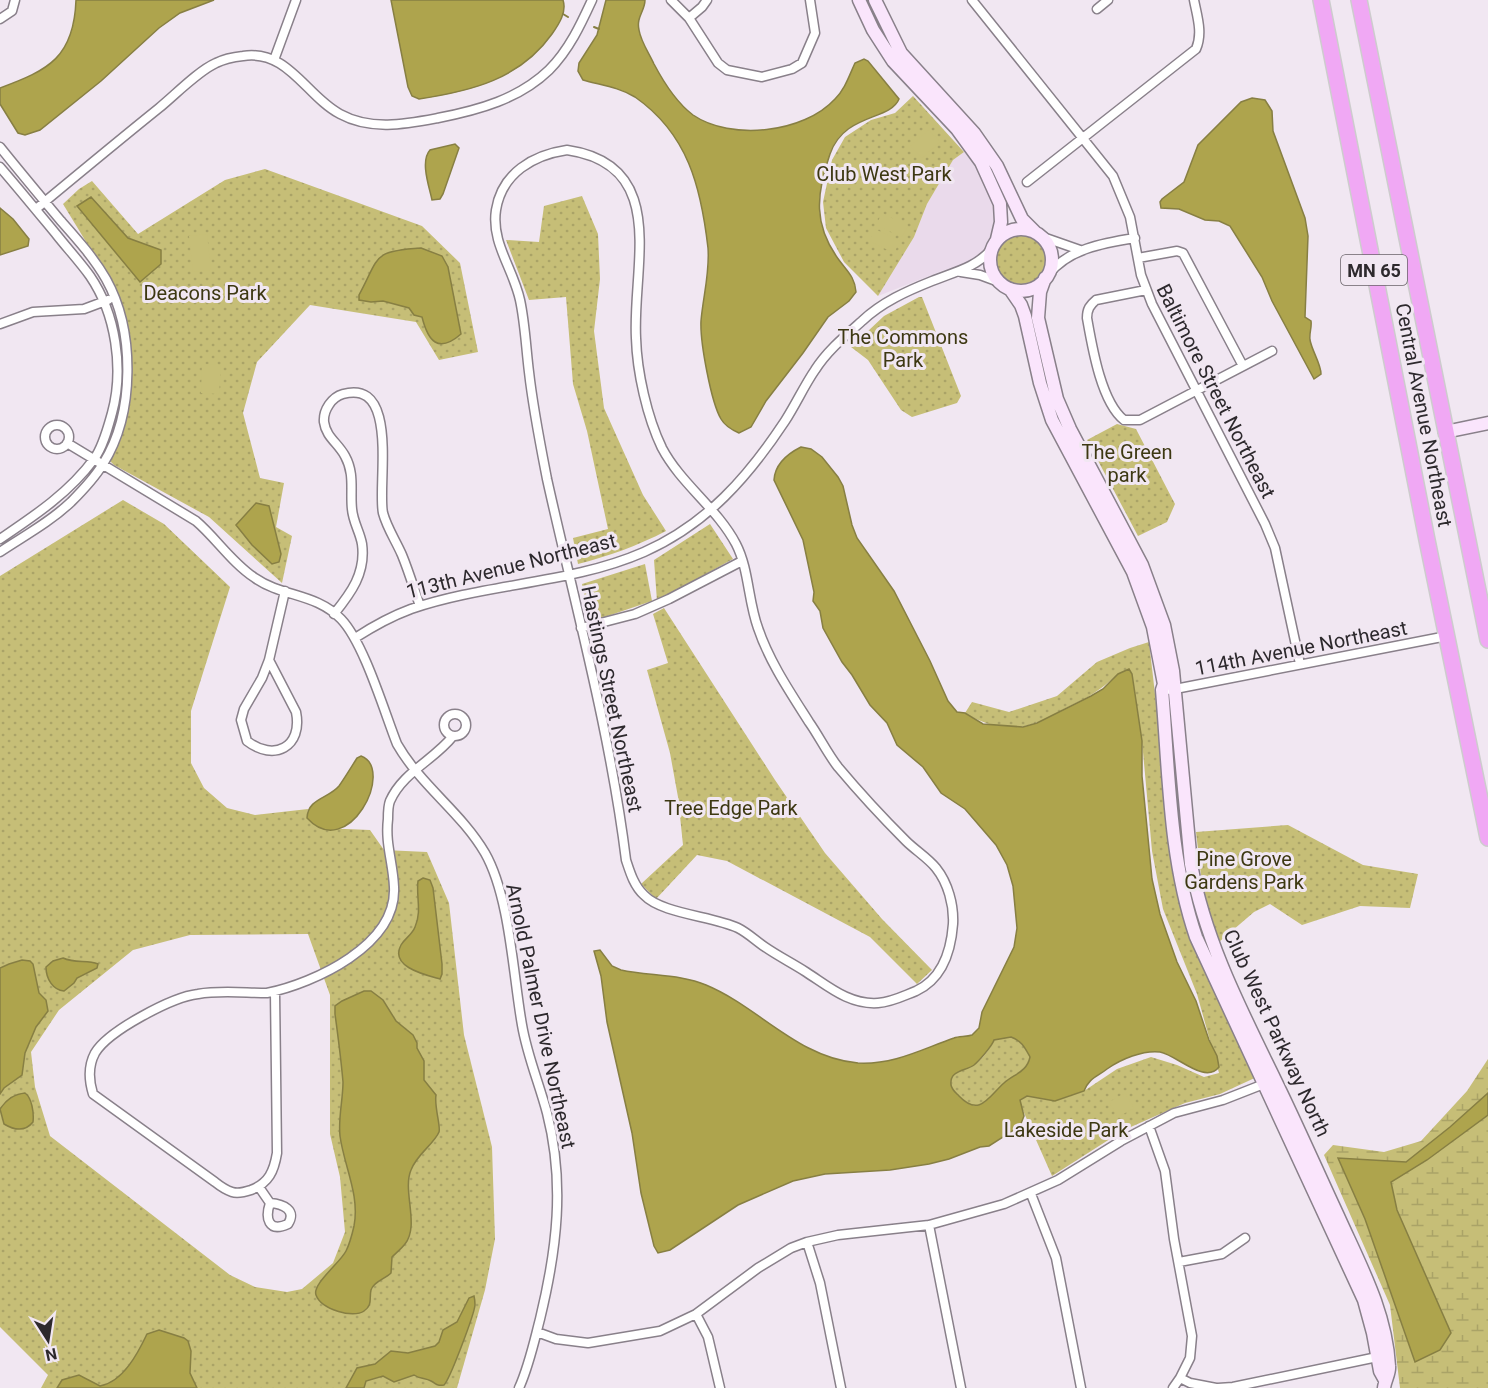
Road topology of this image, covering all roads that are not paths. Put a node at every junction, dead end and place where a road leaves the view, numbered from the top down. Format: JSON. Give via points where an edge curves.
{"nodes":[{"id":1,"x":15,"y":0,"type":"edge"},
{"id":2,"x":296,"y":0,"type":"edge"},
{"id":3,"x":592,"y":0,"type":"edge"},
{"id":4,"x":672,"y":0,"type":"edge"},
{"id":5,"x":707,"y":0,"type":"edge"},
{"id":6,"x":810,"y":0,"type":"edge"},
{"id":7,"x":859,"y":0,"type":"edge"},
{"id":8,"x":874,"y":0,"type":"edge"},
{"id":9,"x":972,"y":0,"type":"edge"},
{"id":10,"x":1108,"y":0,"type":"edge"},
{"id":11,"x":1194,"y":0,"type":"edge"},
{"id":12,"x":1321,"y":0,"type":"edge"},
{"id":13,"x":1359,"y":0,"type":"edge"},
{"id":14,"x":1097,"y":9,"type":"dead end"},
{"id":15,"x":689,"y":18,"type":"junction"},
{"id":16,"x":0,"y":19,"type":"edge"},
{"id":17,"x":274,"y":60,"type":"junction"},
{"id":18,"x":1083,"y":139,"type":"junction"},
{"id":19,"x":0,"y":147,"type":"edge"},
{"id":20,"x":0,"y":167,"type":"edge"},
{"id":21,"x":1027,"y":182,"type":"dead end"},
{"id":22,"x":45,"y":202,"type":"junction"},
{"id":23,"x":36,"y":209,"type":"junction"},
{"id":24,"x":1038,"y":234,"type":"junction"},
{"id":25,"x":1135,"y":238,"type":"junction"},
{"id":26,"x":994,"y":244,"type":"junction"},
{"id":27,"x":1080,"y":250,"type":"junction"},
{"id":28,"x":1138,"y":258,"type":"junction"},
{"id":29,"x":961,"y":272,"type":"junction"},
{"id":30,"x":1047,"y":277,"type":"junction"},
{"id":31,"x":1005,"y":286,"type":"junction"},
{"id":32,"x":1146,"y":290,"type":"junction"},
{"id":33,"x":114,"y":297,"type":"junction"},
{"id":34,"x":104,"y":303,"type":"junction"},
{"id":35,"x":0,"y":324,"type":"edge"},
{"id":36,"x":1272,"y":351,"type":"dead end"},
{"id":37,"x":1243,"y":366,"type":"junction"},
{"id":38,"x":1196,"y":391,"type":"junction"},
{"id":39,"x":1488,"y":423,"type":"edge"},
{"id":40,"x":1445,"y":432,"type":"junction"},
{"id":41,"x":67,"y":443,"type":"dead end"},
{"id":42,"x":95,"y":458,"type":"junction"},
{"id":43,"x":103,"y":463,"type":"junction"},
{"id":44,"x":711,"y":510,"type":"junction"},
{"id":45,"x":0,"y":539,"type":"edge"},
{"id":46,"x":0,"y":552,"type":"edge"},
{"id":47,"x":742,"y":561,"type":"junction"},
{"id":48,"x":570,"y":575,"type":"junction"},
{"id":49,"x":285,"y":591,"type":"junction"},
{"id":50,"x":420,"y":606,"type":"junction"},
{"id":51,"x":334,"y":614,"type":"junction"},
{"id":52,"x":581,"y":628,"type":"junction"},
{"id":53,"x":1447,"y":636,"type":"junction"},
{"id":54,"x":355,"y":638,"type":"junction"},
{"id":55,"x":1488,"y":640,"type":"edge"},
{"id":56,"x":269,"y":660,"type":"junction"},
{"id":57,"x":1300,"y":664,"type":"junction"},
{"id":58,"x":1168,"y":690,"type":"junction"},
{"id":59,"x":453,"y":736,"type":"dead end"},
{"id":60,"x":414,"y":771,"type":"junction"},
{"id":61,"x":1488,"y":838,"type":"edge"},
{"id":62,"x":275,"y":992,"type":"junction"},
{"id":63,"x":1269,"y":1082,"type":"junction"},
{"id":64,"x":1149,"y":1126,"type":"junction"},
{"id":65,"x":259,"y":1187,"type":"junction"},
{"id":66,"x":1031,"y":1194,"type":"junction"},
{"id":67,"x":270,"y":1203,"type":"dead end"},
{"id":68,"x":929,"y":1225,"type":"junction"},
{"id":69,"x":1245,"y":1238,"type":"dead end"},
{"id":70,"x":807,"y":1242,"type":"junction"},
{"id":71,"x":1179,"y":1262,"type":"junction"},
{"id":72,"x":696,"y":1314,"type":"junction"},
{"id":73,"x":537,"y":1332,"type":"junction"},
{"id":74,"x":1382,"y":1355,"type":"junction"},
{"id":75,"x":1180,"y":1378,"type":"junction"},
{"id":76,"x":1385,"y":1384,"type":"edge"},
{"id":77,"x":519,"y":1388,"type":"edge"},
{"id":78,"x":720,"y":1388,"type":"edge"},
{"id":79,"x":841,"y":1388,"type":"edge"},
{"id":80,"x":961,"y":1388,"type":"edge"},
{"id":81,"x":1082,"y":1388,"type":"edge"},
{"id":82,"x":1173,"y":1388,"type":"edge"},
{"id":83,"x":1217,"y":1388,"type":"edge"}],
"edges":[{"from":1,"to":16,"type":"street","via":[[12,12]]},
{"from":2,"to":17,"type":"street"},
{"from":3,"to":17,"type":"street","via":[[580,27],[550,69],[519,92],[488,106],[405,124],[374,124],[340,114],[321,101],[288,67]]},
{"from":4,"to":15,"type":"street"},
{"from":5,"to":15,"type":"street"},
{"from":6,"to":15,"type":"street","via":[[815,33],[802,63],[762,77],[727,70],[718,63]]},
{"from":7,"to":26,"type":"street","via":[[893,61],[957,129],[981,162],[1000,204],[1001,222]]},
{"from":8,"to":24,"type":"street","via":[[901,53],[975,133],[997,166],[1022,219]]},
{"from":9,"to":18,"type":"street","name":"Baltimore Street Northeast"},
{"from":10,"to":14,"type":"street"},
{"from":11,"to":18,"type":"street","via":[[1200,33],[1196,49]]},
{"from":12,"to":53,"type":"highway","name":"Central Avenue Northeast","number":"MN 65"},
{"from":13,"to":40,"type":"highway","name":"Central Avenue Northeast","number":"MN 65"},
{"from":17,"to":22,"type":"street","via":[[247,55],[215,63]]},
{"from":18,"to":21,"type":"street"},
{"from":18,"to":25,"type":"street","name":"Baltimore Street Northeast","via":[[1113,176]]},
{"from":19,"to":22,"type":"street"},
{"from":20,"to":23,"type":"street"},
{"from":22,"to":23,"type":"street"},
{"from":22,"to":33,"type":"street","via":[[86,250]]},
{"from":23,"to":34,"type":"street","via":[[91,278]]},
{"from":24,"to":26,"type":"street","via":[[1011,230]]},
{"from":24,"to":27,"type":"street"},
{"from":24,"to":30,"type":"street","via":[[1051,254]]},
{"from":25,"to":27,"type":"street"},
{"from":25,"to":28,"type":"street","name":"Baltimore Street Northeast"},
{"from":26,"to":29,"type":"street","name":"113th Avenue Northeast","via":[[984,258]]},
{"from":26,"to":31,"type":"street","via":[[990,267]]},
{"from":27,"to":30,"type":"street","via":[[1059,262]]},
{"from":28,"to":32,"type":"street","name":"Baltimore Street Northeast"},
{"from":28,"to":37,"type":"street","via":[[1177,251],[1183,254]]},
{"from":29,"to":31,"type":"street","name":"113th Avenue Northeast"},
{"from":29,"to":44,"type":"street","name":"113th Avenue Northeast","via":[[898,296],[864,318],[816,369],[750,469]]},
{"from":30,"to":31,"type":"street","via":[[1033,288],[1018,291]]},
{"from":30,"to":58,"type":"street","via":[[1040,292],[1038,318],[1057,399],[1142,565],[1164,625]]},
{"from":31,"to":58,"type":"street","via":[[1025,316],[1040,383],[1055,427],[1146,606]]},
{"from":32,"to":38,"type":"street","name":"Baltimore Street Northeast"},
{"from":32,"to":38,"type":"street","via":[[1096,300],[1087,311],[1095,361],[1113,409],[1124,420],[1140,420]]},
{"from":33,"to":34,"type":"street"},
{"from":33,"to":43,"type":"street","via":[[125,340],[127,377],[119,427]]},
{"from":34,"to":35,"type":"street","via":[[84,309],[33,312]]},
{"from":34,"to":42,"type":"street","via":[[113,332],[117,378],[111,414]]},
{"from":36,"to":37,"type":"street"},
{"from":37,"to":38,"type":"street"},
{"from":38,"to":57,"type":"street","name":"Baltimore Street Northeast","via":[[1275,548]]},
{"from":39,"to":40,"type":"street"},
{"from":40,"to":55,"type":"highway","name":"Central Avenue Northeast","number":"MN 65"},
{"from":41,"to":42,"type":"street","name":"Arnold Palmer Drive Northeast"},
{"from":42,"to":43,"type":"street","name":"Arnold Palmer Drive Northeast"},
{"from":42,"to":45,"type":"street","via":[[65,492]]},
{"from":43,"to":46,"type":"street","via":[[71,502]]},
{"from":43,"to":49,"type":"street","name":"Arnold Palmer Drive Northeast","via":[[196,521],[252,577]]},
{"from":44,"to":47,"type":"street","via":[[736,544]]},
{"from":44,"to":48,"type":"street","name":"113th Avenue Northeast","via":[[645,551]]},
{"from":44,"to":48,"type":"street","name":"Hastings Street Northeast","via":[[663,450],[652,423],[636,340],[639,228],[631,192],[613,167],[598,158],[567,150],[536,158],[507,181],[497,207],[496,237],[520,300],[534,413]]},
{"from":47,"to":52,"type":"street","via":[[635,614]]},
{"from":47,"to":52,"type":"street","name":"Hastings Street Northeast","via":[[758,629],[788,687],[837,765],[905,840],[936,867],[950,892],[953,922],[942,968],[922,988],[894,1000],[860,1002],[836,993],[738,928],[645,897],[626,860],[610,756]]},
{"from":48,"to":50,"type":"street","name":"113th Avenue Northeast"},
{"from":48,"to":52,"type":"street","name":"Hastings Street Northeast"},
{"from":49,"to":51,"type":"street","name":"Arnold Palmer Drive Northeast","via":[[312,599]]},
{"from":49,"to":56,"type":"street"},
{"from":50,"to":51,"type":"street","via":[[384,516],[378,410],[366,396],[349,393],[332,401],[323,418],[327,434],[350,468],[352,508],[362,544],[362,561],[356,585]]},
{"from":50,"to":54,"type":"street","name":"113th Avenue Northeast"},
{"from":51,"to":54,"type":"street","name":"Arnold Palmer Drive Northeast"},
{"from":53,"to":57,"type":"street","name":"114th Avenue Northeast"},
{"from":53,"to":61,"type":"highway","name":"Central Avenue Northeast","number":"MN 65"},
{"from":54,"to":60,"type":"street","name":"Arnold Palmer Drive Northeast","via":[[397,744]]},
{"from":56,"to":56,"type":"street","via":[[241,720],[247,741],[264,751],[285,747],[298,730],[296,712]]},
{"from":57,"to":58,"type":"street","name":"114th Avenue Northeast"},
{"from":58,"to":63,"type":"street","via":[[1177,866],[1185,907],[1200,947]]},
{"from":59,"to":60,"type":"street"},
{"from":60,"to":62,"type":"street","via":[[389,803],[386,834],[394,888],[390,910],[380,930],[363,949],[309,981]]},
{"from":60,"to":73,"type":"street","name":"Arnold Palmer Drive Northeast","via":[[474,838],[485,854],[500,893],[522,1027],[547,1113],[558,1188],[557,1227]]},
{"from":62,"to":65,"type":"street","via":[[277,1153],[275,1168]]},
{"from":62,"to":65,"type":"street","via":[[199,993],[157,1008],[105,1041],[94,1054],[89,1081],[93,1094],[214,1182],[233,1193]]},
{"from":63,"to":64,"type":"street","via":[[1174,1113]]},
{"from":63,"to":74,"type":"street","via":[[1364,1300]]},
{"from":64,"to":66,"type":"street"},
{"from":64,"to":71,"type":"street","via":[[1165,1171]]},
{"from":65,"to":67,"type":"street"},
{"from":66,"to":68,"type":"street"},
{"from":66,"to":81,"type":"street","via":[[1056,1258]]},
{"from":68,"to":70,"type":"street"},
{"from":68,"to":80,"type":"street"},
{"from":69,"to":71,"type":"street","via":[[1222,1254]]},
{"from":70,"to":72,"type":"street","via":[[759,1268]]},
{"from":70,"to":79,"type":"street","via":[[820,1283]]},
{"from":71,"to":75,"type":"street","via":[[1192,1348]]},
{"from":72,"to":73,"type":"street","via":[[660,1331],[598,1342],[556,1339]]},
{"from":72,"to":78,"type":"street","via":[[708,1336]]},
{"from":73,"to":77,"type":"street","name":"Arnold Palmer Drive Northeast"},
{"from":74,"to":76,"type":"street"},
{"from":74,"to":83,"type":"street"},
{"from":75,"to":82,"type":"street"},
{"from":75,"to":83,"type":"street"}]}
